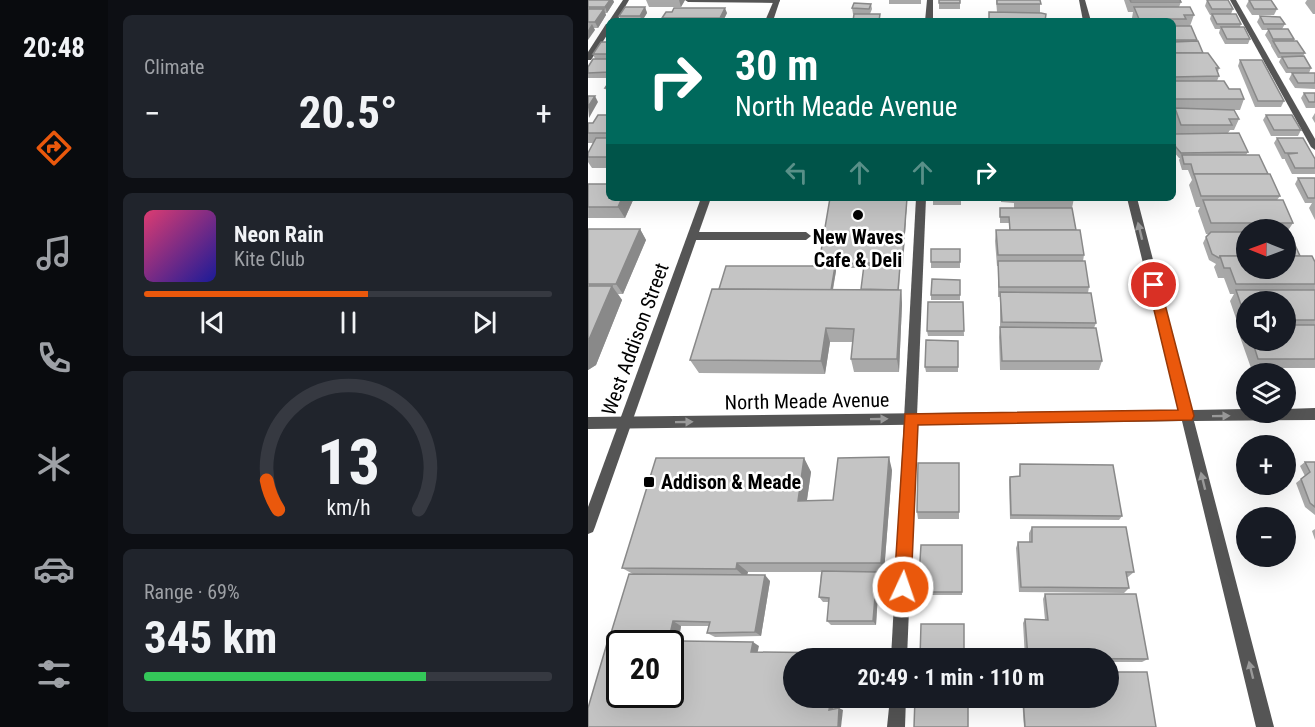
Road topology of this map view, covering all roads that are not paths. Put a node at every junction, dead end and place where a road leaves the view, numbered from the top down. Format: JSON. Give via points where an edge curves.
{"nodes":[{"id":1,"x":626,"y":0,"type":"edge"},
{"id":2,"x":688,"y":0,"type":"edge"},
{"id":3,"x":777,"y":0,"type":"edge"},
{"id":4,"x":930,"y":0,"type":"edge"},
{"id":5,"x":1082,"y":0,"type":"edge"},
{"id":6,"x":1233,"y":0,"type":"edge"},
{"id":7,"x":615,"y":18,"type":"edge"},
{"id":8,"x":770,"y":18,"type":"edge"},
{"id":9,"x":929,"y":18,"type":"edge"},
{"id":10,"x":1086,"y":18,"type":"edge"},
{"id":11,"x":606,"y":31,"type":"edge"},
{"id":12,"x":588,"y":58,"type":"edge"},
{"id":13,"x":1315,"y":147,"type":"edge"},
{"id":14,"x":705,"y":201,"type":"edge"},
{"id":15,"x":921,"y":201,"type":"edge"},
{"id":16,"x":1133,"y":201,"type":"edge"},
{"id":17,"x":693,"y":236,"type":"junction"},
{"id":18,"x":806,"y":236,"type":"dead end"},
{"id":19,"x":1315,"y":414,"type":"edge"},
{"id":20,"x":1187,"y":416,"type":"junction"},
{"id":21,"x":910,"y":419,"type":"junction"},
{"id":22,"x":626,"y":422,"type":"junction"},
{"id":23,"x":588,"y":423,"type":"edge"},
{"id":24,"x":588,"y":527,"type":"edge"},
{"id":25,"x":899,"y":648,"type":"edge"},
{"id":26,"x":897,"y":708,"type":"edge"},
{"id":27,"x":896,"y":727,"type":"edge"},
{"id":28,"x":1265,"y":727,"type":"edge"}],
"edges":[{"from":1,"to":7,"type":"street"},
{"from":2,"to":3,"type":"street"},
{"from":3,"to":8,"type":"street"},
{"from":4,"to":9,"type":"street"},
{"from":5,"to":10,"type":"street"},
{"from":6,"to":13,"type":"street"},
{"from":11,"to":12,"type":"street"},
{"from":14,"to":17,"type":"street","name":"West Addison Street"},
{"from":15,"to":21,"type":"street"},
{"from":20,"to":16,"type":"street","one_way":true},
{"from":17,"to":18,"type":"street"},
{"from":17,"to":22,"type":"street","name":"West Addison Street"},
{"from":20,"to":19,"type":"street","name":"North Meade Avenue","one_way":true},
{"from":20,"to":21,"type":"street","name":"North Meade Avenue"},
{"from":28,"to":20,"type":"street","one_way":true},
{"from":22,"to":21,"type":"street","name":"North Meade Avenue","one_way":true},
{"from":21,"to":25,"type":"street"},
{"from":22,"to":23,"type":"street","name":"North Meade Avenue"},
{"from":22,"to":24,"type":"street","name":"West Addison Street"},
{"from":26,"to":27,"type":"street"}]}
